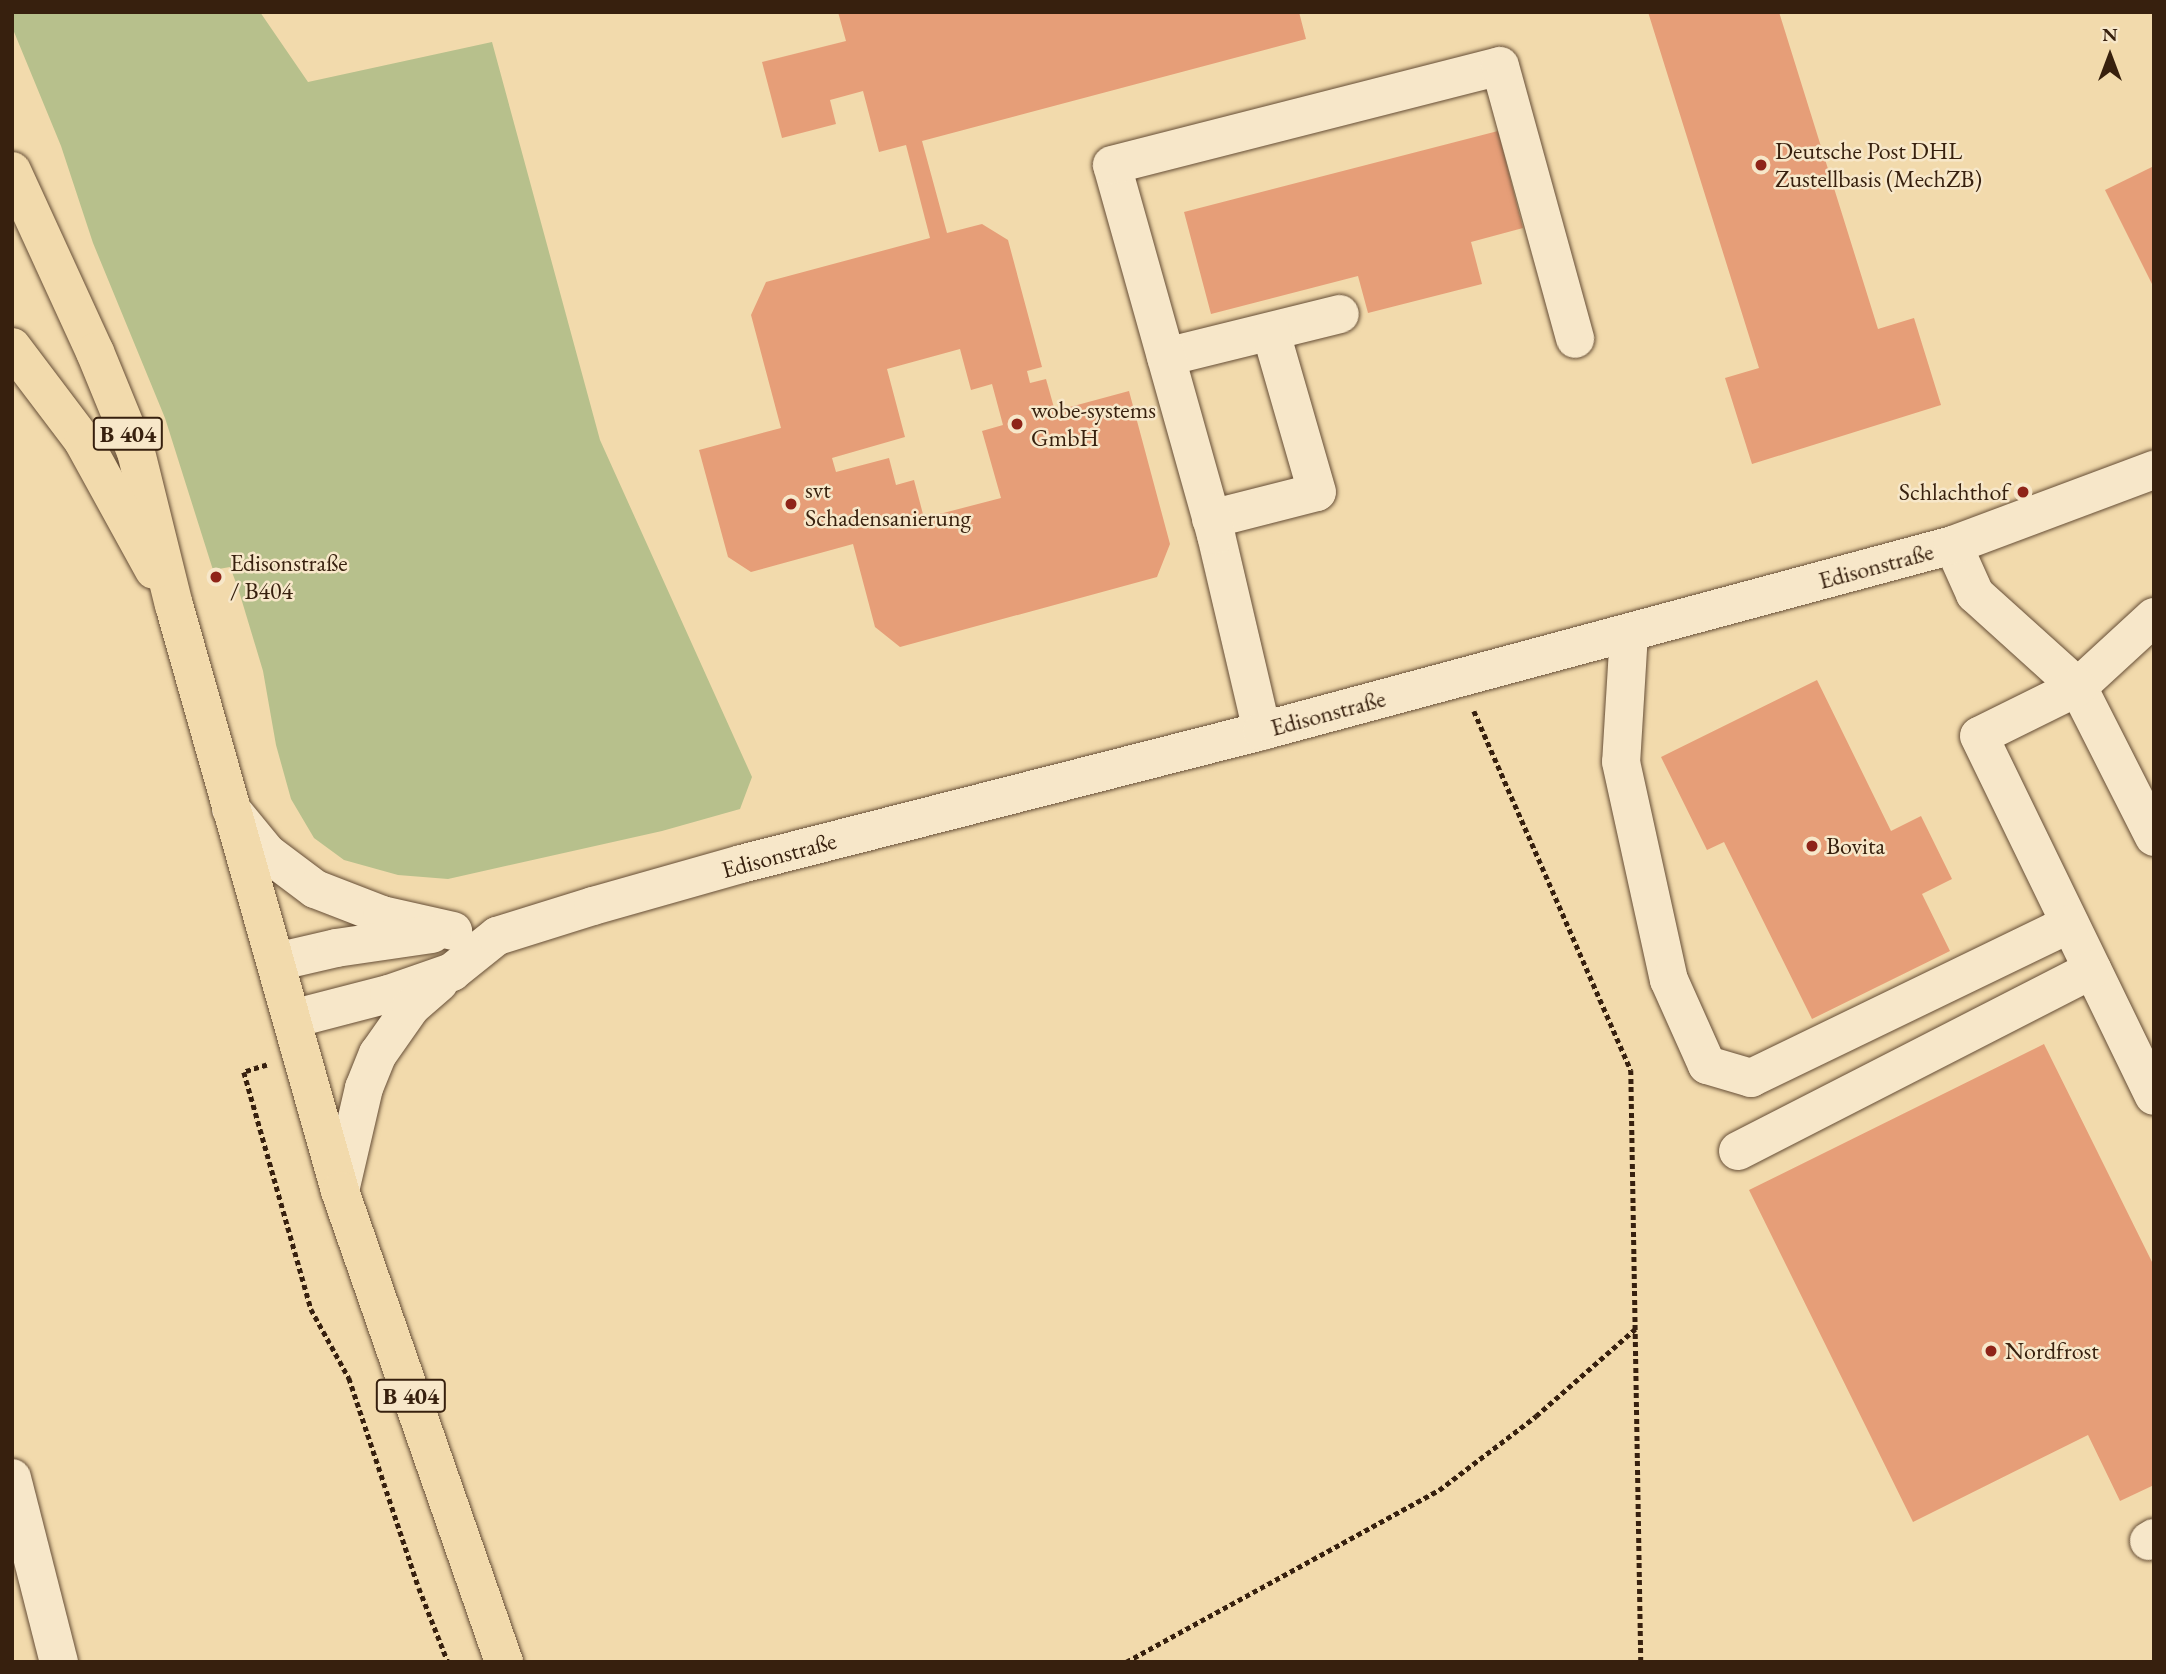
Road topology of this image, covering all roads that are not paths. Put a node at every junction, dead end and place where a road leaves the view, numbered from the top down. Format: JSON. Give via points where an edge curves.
{"nodes":[{"id":1,"x":12,"y":171,"type":"edge"},
{"id":2,"x":1340,"y":314,"type":"dead end"},
{"id":3,"x":1271,"y":333,"type":"junction"},
{"id":4,"x":1575,"y":339,"type":"dead end"},
{"id":5,"x":12,"y":347,"type":"edge"},
{"id":6,"x":1166,"y":357,"type":"junction"},
{"id":7,"x":2154,"y":470,"type":"edge"},
{"id":8,"x":1211,"y":519,"type":"junction"},
{"id":9,"x":1953,"y":545,"type":"junction"},
{"id":10,"x":174,"y":605,"type":"junction"},
{"id":11,"x":2154,"y":617,"type":"edge"},
{"id":12,"x":1629,"y":633,"type":"junction"},
{"id":13,"x":2078,"y":687,"type":"junction"},
{"id":14,"x":1262,"y":731,"type":"junction"},
{"id":15,"x":229,"y":807,"type":"junction"},
{"id":16,"x":2154,"y":837,"type":"edge"},
{"id":17,"x":2070,"y":924,"type":"junction"},
{"id":18,"x":453,"y":931,"type":"junction"},
{"id":19,"x":496,"y":936,"type":"junction"},
{"id":20,"x":276,"y":962,"type":"junction"},
{"id":21,"x":2092,"y":970,"type":"junction"},
{"id":22,"x":452,"y":972,"type":"junction"},
{"id":23,"x":292,"y":1019,"type":"junction"},
{"id":24,"x":2154,"y":1096,"type":"edge"},
{"id":25,"x":1738,"y":1151,"type":"dead end"},
{"id":26,"x":340,"y":1191,"type":"junction"},
{"id":27,"x":12,"y":1479,"type":"edge"},
{"id":28,"x":59,"y":1662,"type":"edge"},
{"id":29,"x":504,"y":1662,"type":"edge"}],
"edges":[{"from":1,"to":10,"type":"main road","number":"B 404","via":[[135,452]]},
{"from":2,"to":3,"type":"street"},
{"from":3,"to":6,"type":"street"},
{"from":3,"to":8,"type":"street","via":[[1317,492]]},
{"from":4,"to":6,"type":"street","via":[[1500,65],[1112,165]]},
{"from":5,"to":10,"type":"main road","number":"B 404","via":[[83,440]]},
{"from":6,"to":8,"type":"street"},
{"from":7,"to":9,"type":"street","name":"Edisonstraße"},
{"from":8,"to":14,"type":"street"},
{"from":9,"to":12,"type":"street","name":"Edisonstraße"},
{"from":9,"to":13,"type":"street","via":[[1975,594]]},
{"from":10,"to":15,"type":"main road","number":"B 404"},
{"from":11,"to":13,"type":"street"},
{"from":12,"to":14,"type":"street","name":"Edisonstraße"},
{"from":12,"to":17,"type":"street","via":[[1621,762],[1669,980],[1707,1065],[1751,1078]]},
{"from":13,"to":16,"type":"street"},
{"from":13,"to":17,"type":"street","via":[[1979,736]]},
{"from":14,"to":19,"type":"street","name":"Edisonstraße","via":[[741,864]]},
{"from":15,"to":18,"type":"street","via":[[267,853],[315,889],[382,915]]},
{"from":15,"to":20,"type":"main road","number":"B 404"},
{"from":17,"to":21,"type":"street"},
{"from":18,"to":19,"type":"street","name":"Edisonstraße"},
{"from":18,"to":20,"type":"street","name":"Edisonstraße"},
{"from":19,"to":22,"type":"street","name":"Edisonstraße"},
{"from":20,"to":23,"type":"main road","number":"B 404"},
{"from":21,"to":24,"type":"street"},
{"from":21,"to":25,"type":"street"},
{"from":22,"to":23,"type":"street","name":"Edisonstraße"},
{"from":22,"to":26,"type":"street","via":[[411,1007],[378,1054],[364,1088]]},
{"from":23,"to":26,"type":"main road","number":"B 404"},
{"from":26,"to":29,"type":"main road","number":"B 404"},
{"from":27,"to":28,"type":"street"}]}
